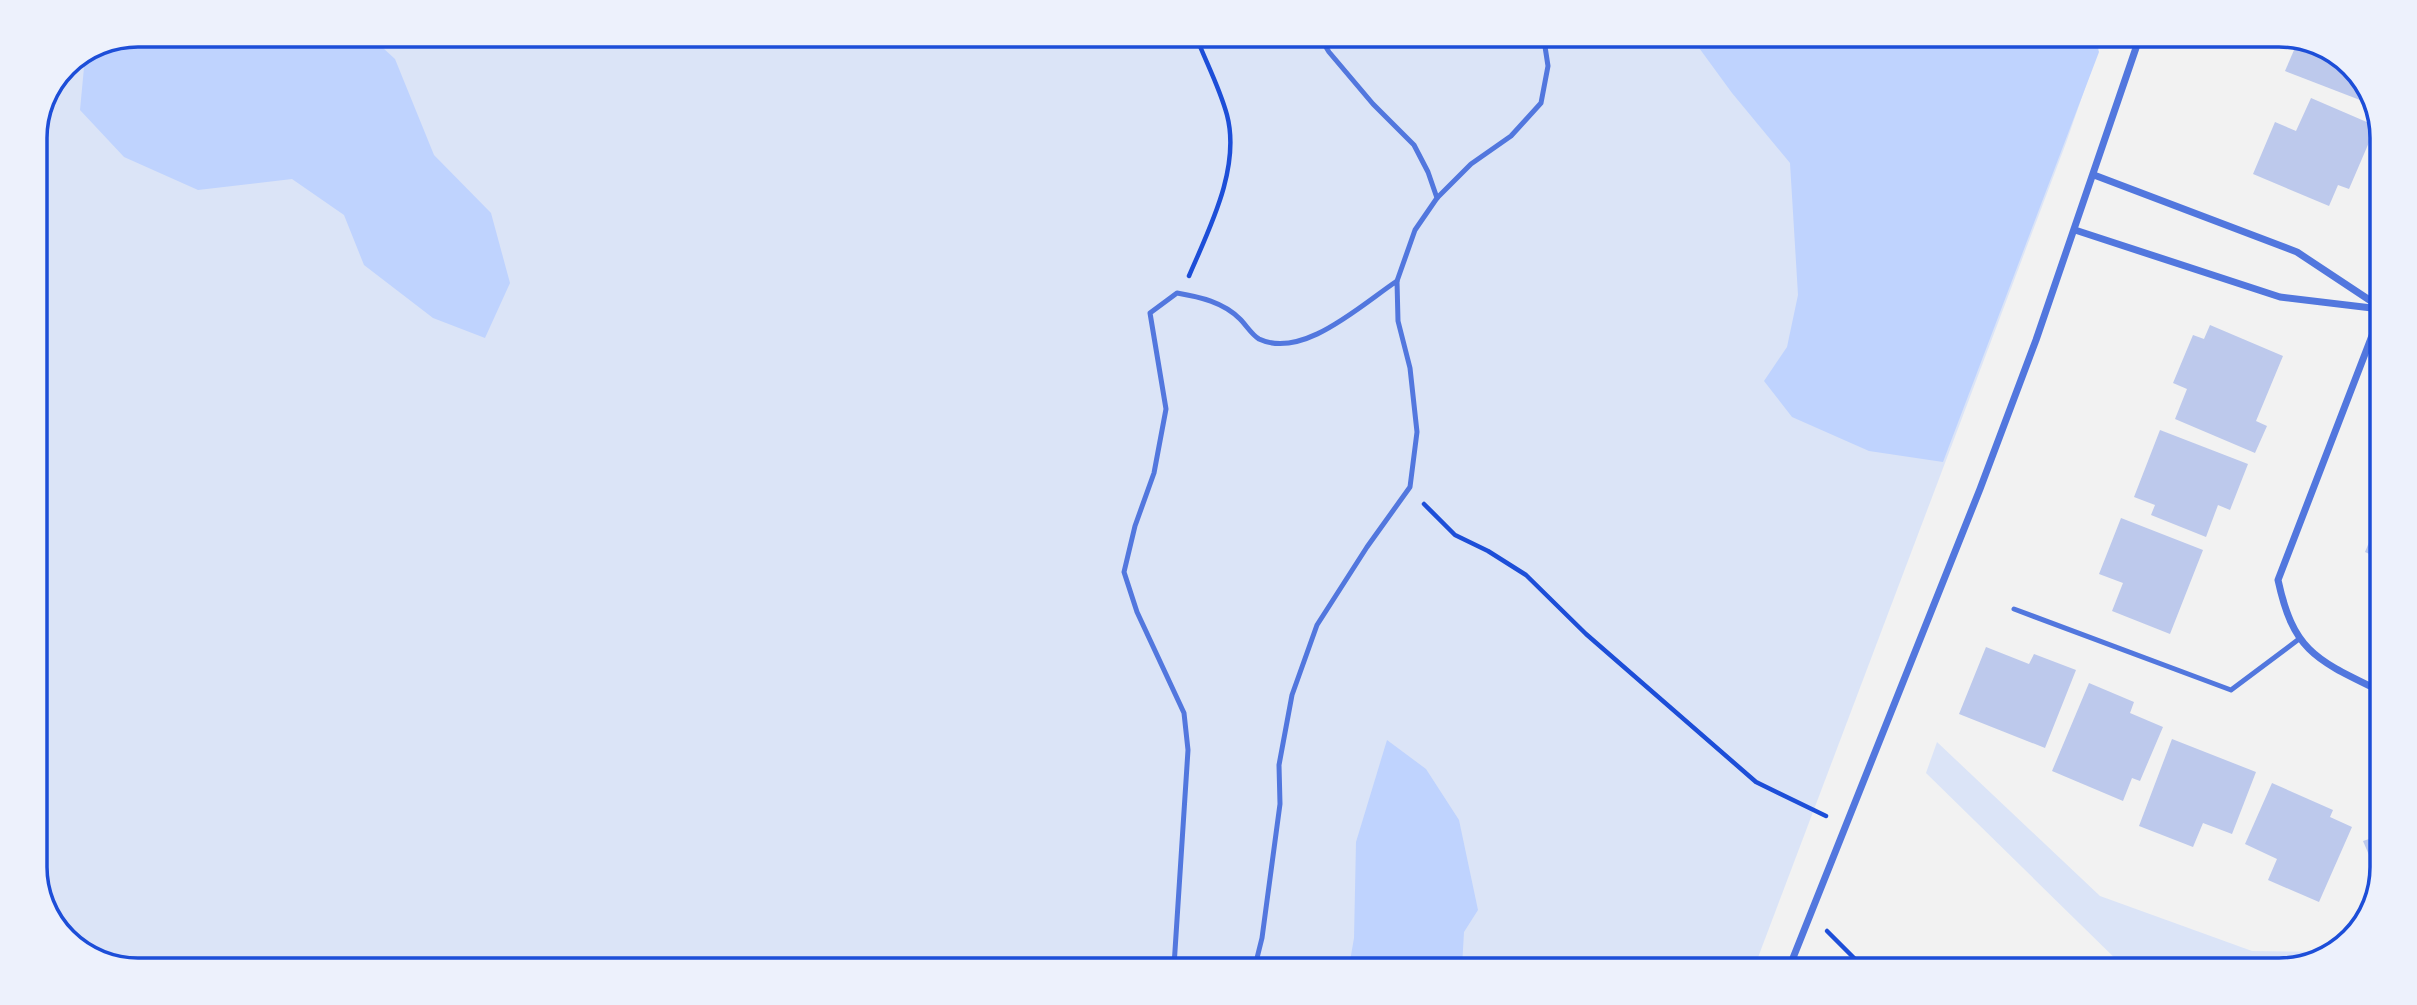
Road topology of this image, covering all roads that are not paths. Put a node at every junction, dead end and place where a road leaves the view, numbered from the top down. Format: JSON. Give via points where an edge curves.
{"nodes":[{"id":1,"x":1326,"y":47,"type":"edge"},
{"id":2,"x":1545,"y":47,"type":"edge"},
{"id":3,"x":2136,"y":47,"type":"edge"},
{"id":4,"x":2094,"y":175,"type":"junction"},
{"id":5,"x":1437,"y":198,"type":"junction"},
{"id":6,"x":2075,"y":230,"type":"junction"},
{"id":7,"x":1397,"y":281,"type":"junction"},
{"id":8,"x":2370,"y":301,"type":"edge"},
{"id":9,"x":2370,"y":307,"type":"edge"},
{"id":10,"x":2370,"y":341,"type":"edge"},
{"id":11,"x":2014,"y":609,"type":"dead end"},
{"id":12,"x":2299,"y":639,"type":"junction"},
{"id":13,"x":2370,"y":686,"type":"edge"},
{"id":14,"x":1175,"y":958,"type":"edge"},
{"id":15,"x":1257,"y":958,"type":"edge"},
{"id":16,"x":1793,"y":958,"type":"edge"}],
"edges":[{"from":1,"to":5,"type":"lane","via":[[1414,145]]},
{"from":2,"to":5,"type":"lane","via":[[1548,66],[1541,103],[1511,136],[1471,164]]},
{"from":3,"to":4,"type":"street"},
{"from":4,"to":6,"type":"street"},
{"from":4,"to":8,"type":"street","via":[[2297,252]]},
{"from":5,"to":7,"type":"lane","via":[[1416,230]]},
{"from":6,"to":9,"type":"street","via":[[2280,297]]},
{"from":6,"to":16,"type":"street","via":[[1980,489]]},
{"from":7,"to":14,"type":"lane","via":[[1322,332],[1287,345],[1258,338],[1239,317],[1206,298],[1177,293],[1150,313],[1166,409],[1154,473],[1124,572],[1137,612],[1184,713],[1188,750]]},
{"from":7,"to":15,"type":"lane","via":[[1398,321],[1410,368],[1417,432],[1410,487],[1317,625],[1292,695],[1279,765],[1278,817]]},
{"from":10,"to":12,"type":"street","via":[[2278,580],[2284,609]]},
{"from":11,"to":12,"type":"lane","via":[[2231,690]]},
{"from":12,"to":13,"type":"street","via":[[2327,665]]}]}
